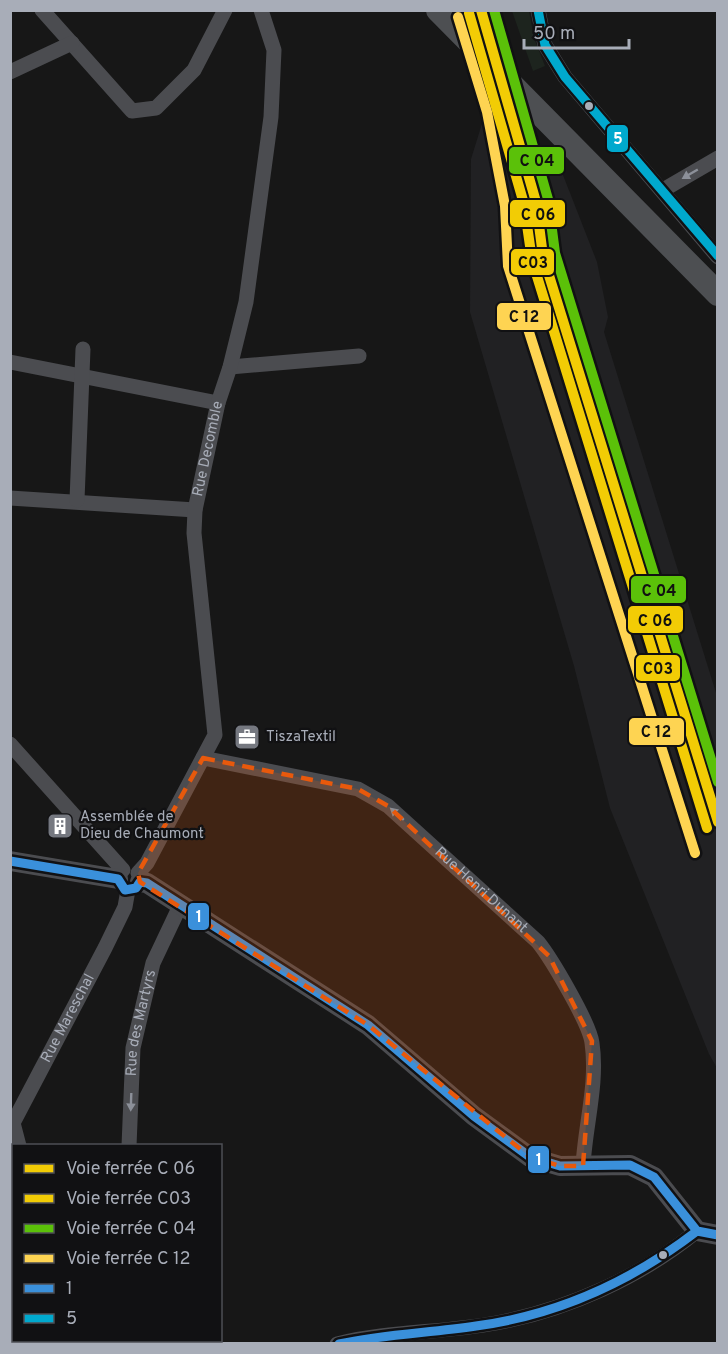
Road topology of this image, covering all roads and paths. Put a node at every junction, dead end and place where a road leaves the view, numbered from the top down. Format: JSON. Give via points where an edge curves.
{"nodes":[{"id":1,"x":42,"y":10,"type":"edge"},
{"id":2,"x":225,"y":10,"type":"edge"},
{"id":3,"x":261,"y":10,"type":"edge"},
{"id":4,"x":438,"y":10,"type":"edge"},
{"id":5,"x":538,"y":10,"type":"edge"},
{"id":6,"x":72,"y":43,"type":"junction"},
{"id":7,"x":10,"y":72,"type":"edge"},
{"id":8,"x":717,"y":159,"type":"edge"},
{"id":9,"x":663,"y":190,"type":"junction"},
{"id":10,"x":717,"y":257,"type":"edge"},
{"id":11,"x":716,"y":288,"type":"edge"},
{"id":12,"x":83,"y":348,"type":"dead end"},
{"id":13,"x":359,"y":356,"type":"dead end"},
{"id":14,"x":10,"y":362,"type":"edge"},
{"id":15,"x":230,"y":367,"type":"junction"},
{"id":16,"x":82,"y":376,"type":"junction"},
{"id":17,"x":218,"y":403,"type":"junction"},
{"id":18,"x":10,"y":498,"type":"edge"},
{"id":19,"x":77,"y":500,"type":"junction"},
{"id":20,"x":195,"y":510,"type":"junction"},
{"id":21,"x":10,"y":744,"type":"edge"},
{"id":22,"x":203,"y":758,"type":"junction"},
{"id":23,"x":10,"y":861,"type":"edge"},
{"id":24,"x":129,"y":879,"type":"junction"},
{"id":25,"x":180,"y":906,"type":"junction"},
{"id":26,"x":12,"y":1123,"type":"edge"},
{"id":27,"x":18,"y":1144,"type":"edge"},
{"id":28,"x":129,"y":1144,"type":"edge"},
{"id":29,"x":583,"y":1166,"type":"junction"},
{"id":30,"x":697,"y":1231,"type":"junction"},
{"id":31,"x":717,"y":1235,"type":"edge"},
{"id":32,"x":337,"y":1344,"type":"edge"}],
"edges":[{"from":1,"to":6,"type":"street"},
{"from":2,"to":6,"type":"street","via":[[194,70],[156,108],[132,111]]},
{"from":3,"to":15,"type":"street","name":"Rue Decomble","via":[[274,50],[274,78],[246,302]]},
{"from":4,"to":11,"type":"main road"},
{"from":5,"to":9,"type":"street","via":[[545,45],[555,64]]},
{"from":6,"to":7,"type":"street"},
{"from":8,"to":9,"type":"street","one_way":true},
{"from":9,"to":10,"type":"street"},
{"from":12,"to":16,"type":"street"},
{"from":13,"to":15,"type":"street"},
{"from":14,"to":16,"type":"street"},
{"from":15,"to":17,"type":"street","name":"Rue Decomble"},
{"from":16,"to":17,"type":"street"},
{"from":16,"to":19,"type":"street"},
{"from":17,"to":20,"type":"street","name":"Rue Decomble"},
{"from":18,"to":19,"type":"street"},
{"from":19,"to":20,"type":"street"},
{"from":20,"to":22,"type":"street","name":"Rue Decomble","via":[[214,735]]},
{"from":21,"to":24,"type":"street"},
{"from":22,"to":24,"type":"street","name":"Rue Decomble","via":[[147,862]]},
{"from":29,"to":22,"type":"street","name":"Rue Henri Dunant","one_way":true,"via":[[592,1041],[549,956],[531,934],[388,806],[358,789]]},
{"from":23,"to":24,"type":"street"},
{"from":24,"to":25,"type":"street"},
{"from":24,"to":26,"type":"street","name":"Rue Mareschal","via":[[124,907],[110,938]]},
{"from":25,"to":28,"type":"street","name":"Rue des Martyrs","one_way":true,"via":[[153,963],[133,1048]]},
{"from":25,"to":29,"type":"street","via":[[368,1025],[474,1116],[530,1157],[560,1166]]},
{"from":26,"to":27,"type":"street","name":"Rue Mareschal"},
{"from":29,"to":30,"type":"street","via":[[641,1168],[654,1177]]},
{"from":30,"to":31,"type":"street"},
{"from":30,"to":32,"type":"street","via":[[653,1264],[535,1313],[496,1323]]}]}
